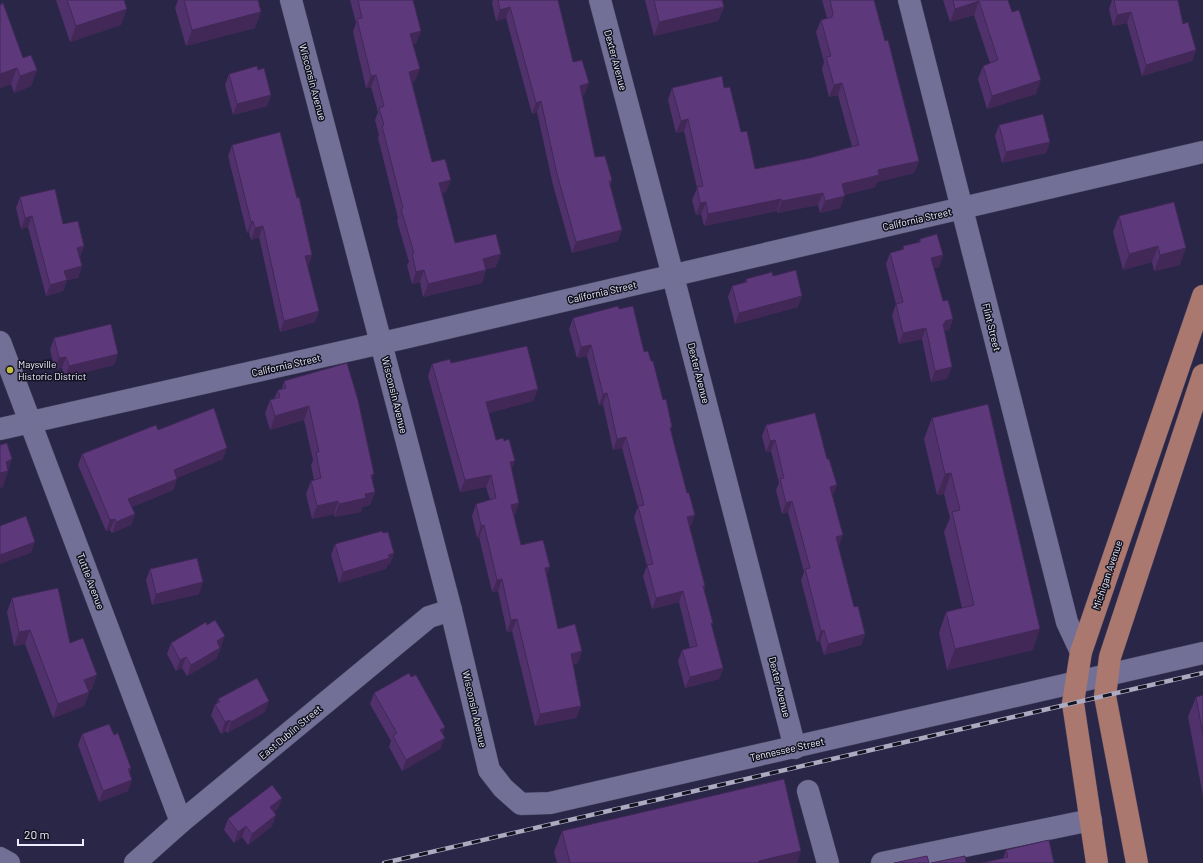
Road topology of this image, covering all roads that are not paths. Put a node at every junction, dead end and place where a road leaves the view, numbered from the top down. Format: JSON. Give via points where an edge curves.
{"nodes":[{"id":1,"x":291,"y":0,"type":"edge"},
{"id":2,"x":600,"y":0,"type":"edge"},
{"id":3,"x":909,"y":0,"type":"edge"},
{"id":4,"x":1203,"y":152,"type":"edge"},
{"id":5,"x":962,"y":208,"type":"junction"},
{"id":6,"x":673,"y":276,"type":"junction"},
{"id":7,"x":1203,"y":296,"type":"edge"},
{"id":8,"x":0,"y":342,"type":"edge"},
{"id":9,"x":382,"y":343,"type":"junction"},
{"id":10,"x":1203,"y":375,"type":"edge"},
{"id":11,"x":31,"y":422,"type":"junction"},
{"id":12,"x":0,"y":429,"type":"edge"},
{"id":13,"x":451,"y":610,"type":"junction"},
{"id":14,"x":1080,"y":652,"type":"junction"},
{"id":15,"x":1203,"y":653,"type":"edge"},
{"id":16,"x":1108,"y":675,"type":"junction"},
{"id":17,"x":1076,"y":682,"type":"junction"},
{"id":18,"x":795,"y":748,"type":"junction"},
{"id":19,"x":502,"y":788,"type":"joint"},
{"id":20,"x":808,"y":791,"type":"dead end"},
{"id":21,"x":1091,"y":820,"type":"junction"},
{"id":22,"x":181,"y":822,"type":"junction"},
{"id":23,"x":0,"y":858,"type":"edge"},
{"id":24,"x":9,"y":863,"type":"edge"},
{"id":25,"x":135,"y":863,"type":"edge"},
{"id":26,"x":828,"y":863,"type":"edge"},
{"id":27,"x":882,"y":863,"type":"edge"},
{"id":28,"x":1097,"y":863,"type":"edge"},
{"id":29,"x":1137,"y":863,"type":"edge"}],
"edges":[{"from":1,"to":9,"type":"street","name":"Wisconsin Avenue"},
{"from":2,"to":6,"type":"street","name":"Dexter Avenue"},
{"from":3,"to":5,"type":"street","name":"Flint Street"},
{"from":4,"to":5,"type":"street","name":"California Street"},
{"from":5,"to":6,"type":"street","name":"California Street"},
{"from":5,"to":14,"type":"street","name":"Flint Street","via":[[1067,622]]},
{"from":6,"to":9,"type":"street","name":"California Street"},
{"from":6,"to":18,"type":"street","name":"Dexter Avenue"},
{"from":7,"to":14,"type":"main road","name":"Michigan Avenue"},
{"from":8,"to":11,"type":"street","name":"Tuttle Avenue"},
{"from":9,"to":11,"type":"street","name":"California Street"},
{"from":9,"to":13,"type":"street","name":"Wisconsin Avenue"},
{"from":10,"to":16,"type":"main road","via":[[1110,657]]},
{"from":11,"to":12,"type":"street","name":"California Street"},
{"from":11,"to":22,"type":"street","name":"Tuttle Avenue"},
{"from":13,"to":19,"type":"street","name":"Wisconsin Avenue","via":[[489,770]]},
{"from":13,"to":22,"type":"street","name":"East Dublin Street","via":[[429,618]]},
{"from":14,"to":17,"type":"main road","name":"Michigan Avenue"},
{"from":15,"to":16,"type":"street","name":"Tennessee Street"},
{"from":16,"to":17,"type":"street","name":"Tennessee Street"},
{"from":16,"to":29,"type":"main road","via":[[1105,696]]},
{"from":17,"to":18,"type":"street","name":"Tennessee Street"},
{"from":17,"to":21,"type":"main road","name":"Michigan Avenue","via":[[1073,704]]},
{"from":18,"to":19,"type":"street","name":"Tennessee Street","via":[[550,803],[521,804]]},
{"from":20,"to":26,"type":"street"},
{"from":21,"to":27,"type":"street"},
{"from":21,"to":28,"type":"main road","name":"Michigan Avenue"},
{"from":22,"to":25,"type":"street","name":"East Dublin Street"},
{"from":23,"to":24,"type":"street"}]}
